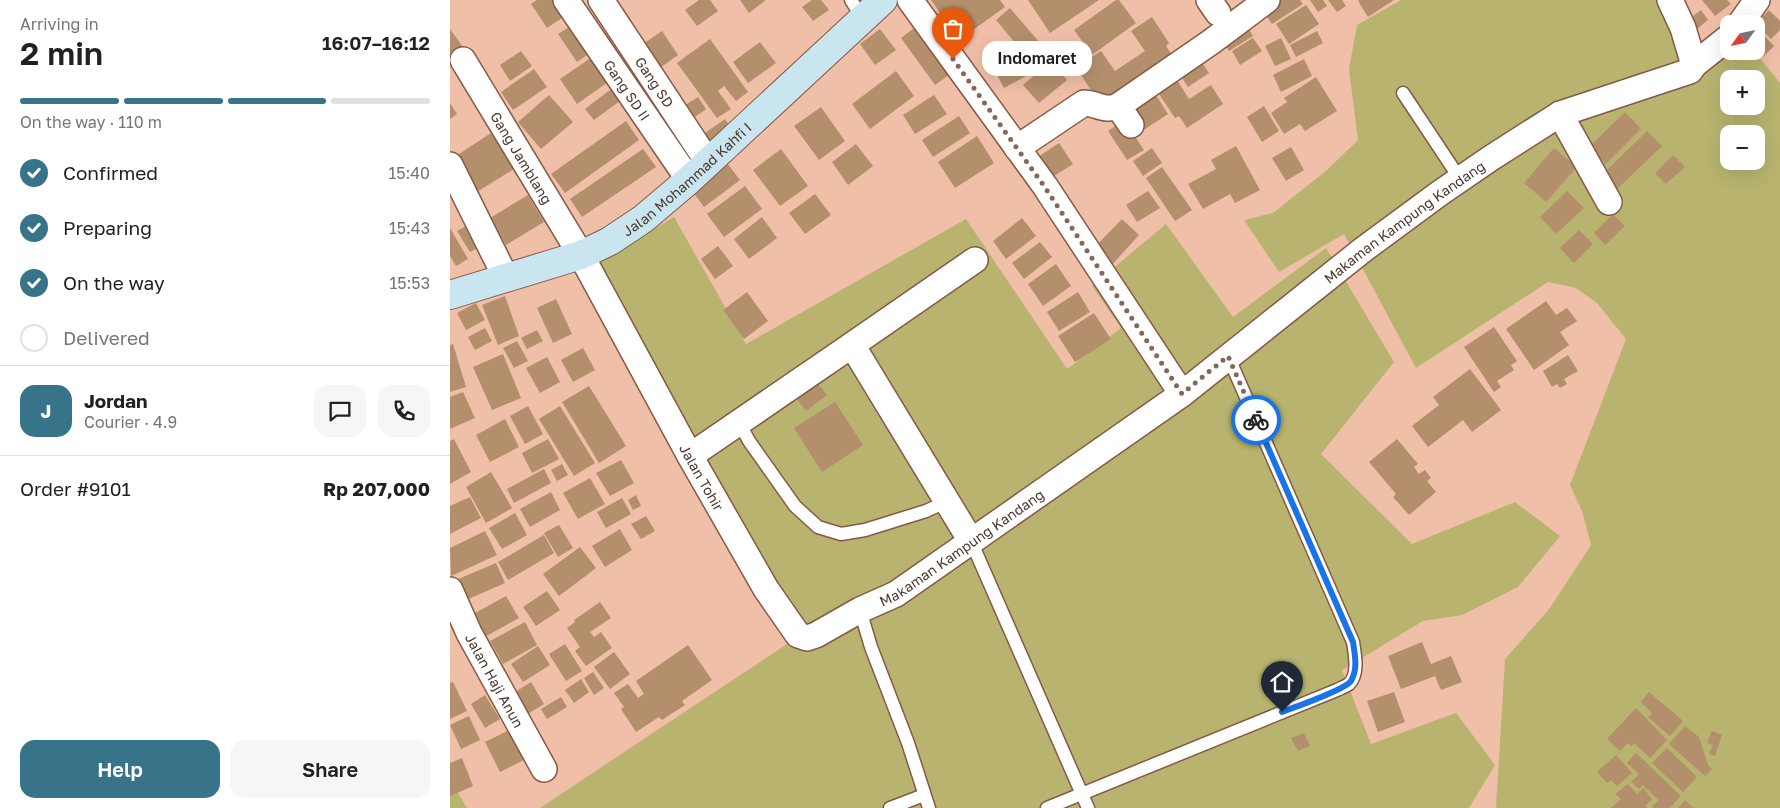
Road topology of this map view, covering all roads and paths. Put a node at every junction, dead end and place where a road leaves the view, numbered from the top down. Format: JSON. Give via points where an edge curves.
{"nodes":[{"id":1,"x":566,"y":0,"type":"edge"},
{"id":2,"x":601,"y":0,"type":"edge"},
{"id":3,"x":910,"y":0,"type":"edge"},
{"id":4,"x":1267,"y":0,"type":"edge"},
{"id":5,"x":1670,"y":0,"type":"edge"},
{"id":6,"x":1757,"y":0,"type":"edge"},
{"id":7,"x":869,"y":5,"type":"edge"},
{"id":8,"x":1746,"y":15,"type":"edge"},
{"id":9,"x":1720,"y":43,"type":"edge"},
{"id":10,"x":463,"y":60,"type":"dead end"},
{"id":11,"x":1694,"y":65,"type":"junction"},
{"id":12,"x":1403,"y":94,"type":"dead end"},
{"id":13,"x":1560,"y":114,"type":"junction"},
{"id":14,"x":1017,"y":148,"type":"junction"},
{"id":15,"x":450,"y":165,"type":"edge"},
{"id":16,"x":698,"y":171,"type":"junction"},
{"id":17,"x":1460,"y":179,"type":"junction"},
{"id":18,"x":1609,"y":202,"type":"dead end"},
{"id":19,"x":581,"y":255,"type":"junction"},
{"id":20,"x":975,"y":260,"type":"dead end"},
{"id":21,"x":506,"y":278,"type":"junction"},
{"id":22,"x":450,"y":295,"type":"edge"},
{"id":23,"x":852,"y":345,"type":"junction"},
{"id":24,"x":1228,"y":356,"type":"junction"},
{"id":25,"x":1182,"y":394,"type":"junction"},
{"id":26,"x":739,"y":422,"type":"junction"},
{"id":27,"x":690,"y":456,"type":"junction"},
{"id":28,"x":948,"y":501,"type":"junction"},
{"id":29,"x":971,"y":540,"type":"junction"},
{"id":30,"x":450,"y":590,"type":"edge"},
{"id":31,"x":860,"y":610,"type":"junction"},
{"id":32,"x":544,"y":769,"type":"dead end"},
{"id":33,"x":1081,"y":794,"type":"junction"},
{"id":34,"x":924,"y":795,"type":"junction"},
{"id":35,"x":890,"y":808,"type":"edge"},
{"id":36,"x":929,"y":808,"type":"edge"},
{"id":37,"x":1047,"y":808,"type":"edge"},
{"id":38,"x":1088,"y":808,"type":"edge"}],
"edges":[{"from":1,"to":16,"type":"street","name":"Gang SD II"},
{"from":2,"to":16,"type":"street","name":"Gang SD"},
{"from":3,"to":14,"type":"street"},
{"from":4,"to":14,"type":"street","via":[[1211,42],[1124,116],[1113,109],[1084,103]]},
{"from":5,"to":11,"type":"street"},
{"from":6,"to":8,"type":"street"},
{"from":7,"to":16,"type":"main road","name":"Jalan Mohammad Kahfi I"},
{"from":9,"to":11,"type":"street","name":"Makaman Kampung Kandang"},
{"from":10,"to":19,"type":"street","name":"Gang Jamblang"},
{"from":11,"to":13,"type":"street","name":"Makaman Kampung Kandang","via":[[1690,71]]},
{"from":12,"to":17,"type":"lane"},
{"from":13,"to":17,"type":"street","name":"Makaman Kampung Kandang"},
{"from":13,"to":18,"type":"street"},
{"from":14,"to":25,"type":"street"},
{"from":15,"to":21,"type":"street"},
{"from":16,"to":19,"type":"main road","name":"Jalan Mohammad Kahfi I","via":[[643,219]]},
{"from":17,"to":24,"type":"street","name":"Makaman Kampung Kandang","via":[[1364,249]]},
{"from":19,"to":21,"type":"main road","name":"Jalan Mohammad Kahfi I"},
{"from":19,"to":27,"type":"street","name":"Jalan Tohir"},
{"from":20,"to":23,"type":"street"},
{"from":21,"to":22,"type":"main road","name":"Jalan Mohammad Kahfi I"},
{"from":23,"to":26,"type":"street"},
{"from":23,"to":28,"type":"street"},
{"from":24,"to":25,"type":"street","name":"Makaman Kampung Kandang"},
{"from":24,"to":33,"type":"lane","via":[[1353,642],[1355,671],[1350,683],[1337,690]]},
{"from":25,"to":29,"type":"street","name":"Makaman Kampung Kandang"},
{"from":26,"to":27,"type":"street"},
{"from":26,"to":28,"type":"lane","via":[[795,506],[818,527],[841,534],[865,530]]},
{"from":27,"to":31,"type":"street","name":"Jalan Tohir","via":[[766,589],[798,635],[807,638],[816,635]]},
{"from":28,"to":29,"type":"street"},
{"from":29,"to":31,"type":"street","name":"Makaman Kampung Kandang","via":[[896,594]]},
{"from":29,"to":33,"type":"lane"},
{"from":30,"to":32,"type":"street","name":"Jalan Haji Anun","via":[[469,633]]},
{"from":31,"to":34,"type":"lane"},
{"from":33,"to":37,"type":"lane"},
{"from":33,"to":38,"type":"lane"},
{"from":34,"to":35,"type":"lane"},
{"from":34,"to":36,"type":"lane"}]}
